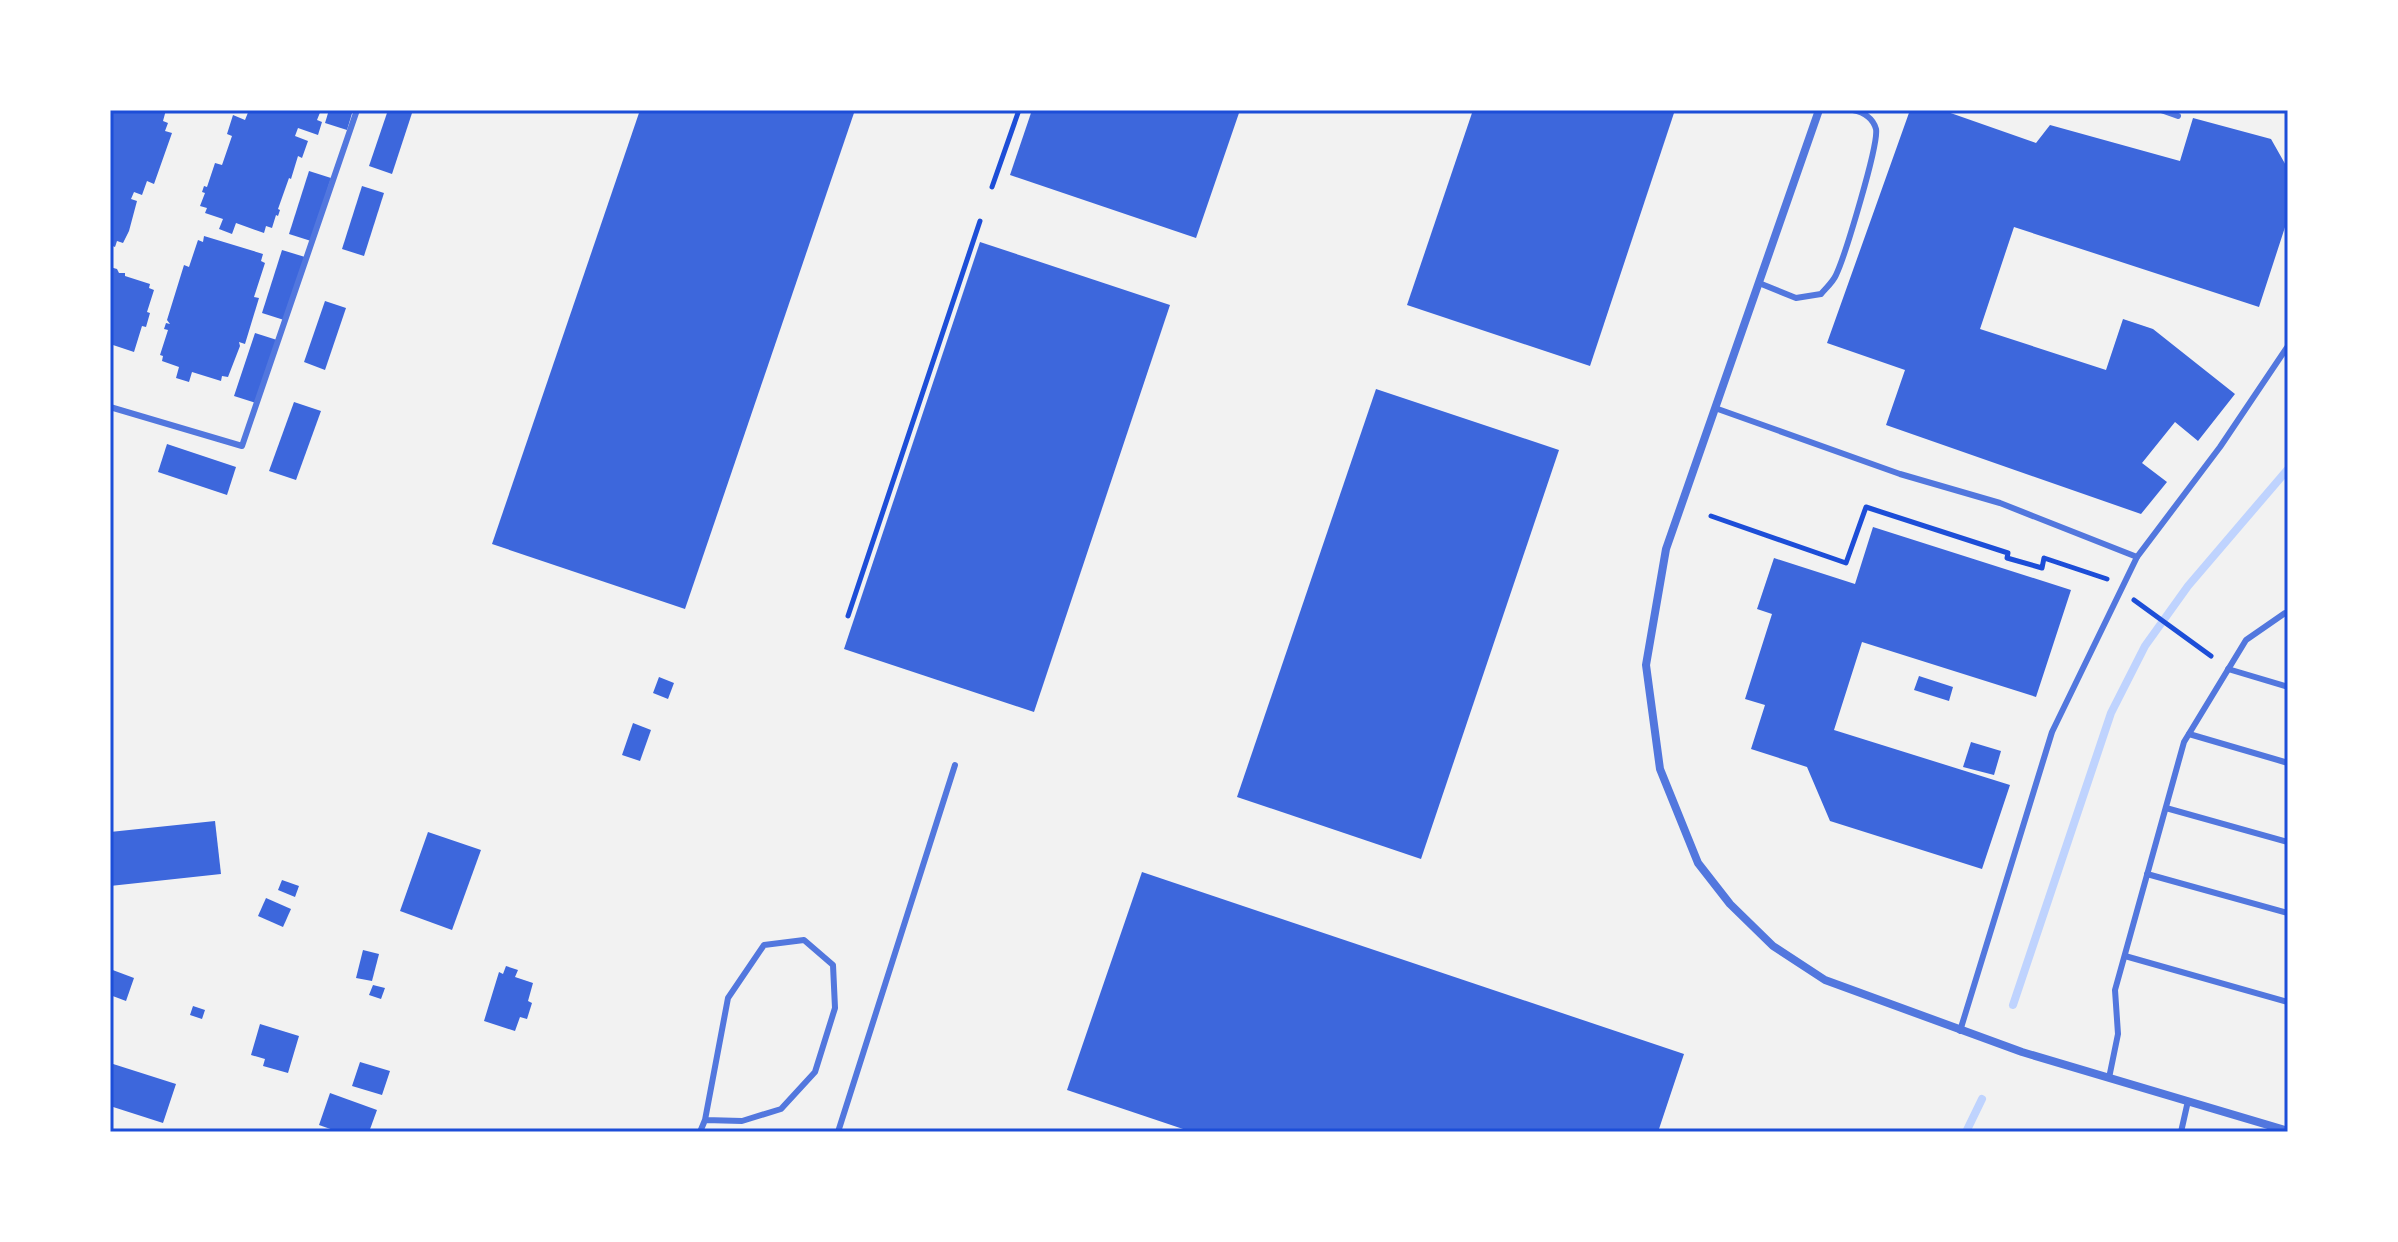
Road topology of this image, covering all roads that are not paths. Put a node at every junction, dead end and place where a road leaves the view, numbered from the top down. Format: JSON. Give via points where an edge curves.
{"nodes":[{"id":1,"x":357,"y":110,"type":"edge"},
{"id":2,"x":1819,"y":110,"type":"edge"},
{"id":3,"x":1853,"y":110,"type":"edge"},
{"id":4,"x":2161,"y":110,"type":"edge"},
{"id":5,"x":2178,"y":116,"type":"dead end"},
{"id":6,"x":1759,"y":283,"type":"junction"},
{"id":7,"x":2288,"y":346,"type":"edge"},
{"id":8,"x":110,"y":407,"type":"edge"},
{"id":9,"x":1715,"y":408,"type":"junction"},
{"id":10,"x":2137,"y":557,"type":"junction"},
{"id":11,"x":2288,"y":614,"type":"edge"},
{"id":12,"x":2228,"y":669,"type":"junction"},
{"id":13,"x":2288,"y":687,"type":"edge"},
{"id":14,"x":2189,"y":734,"type":"junction"},
{"id":15,"x":2288,"y":763,"type":"edge"},
{"id":16,"x":955,"y":765,"type":"dead end"},
{"id":17,"x":2166,"y":808,"type":"junction"},
{"id":18,"x":2288,"y":842,"type":"edge"},
{"id":19,"x":2147,"y":874,"type":"junction"},
{"id":20,"x":2288,"y":913,"type":"edge"},
{"id":21,"x":2125,"y":956,"type":"junction"},
{"id":22,"x":2288,"y":1002,"type":"edge"},
{"id":23,"x":1960,"y":1031,"type":"junction"},
{"id":24,"x":2109,"y":1078,"type":"junction"},
{"id":25,"x":2188,"y":1101,"type":"junction"},
{"id":26,"x":705,"y":1120,"type":"junction"},
{"id":27,"x":2288,"y":1131,"type":"edge"},
{"id":28,"x":700,"y":1132,"type":"edge"},
{"id":29,"x":838,"y":1132,"type":"edge"},
{"id":30,"x":2181,"y":1132,"type":"edge"}],
"edges":[{"from":1,"to":8,"type":"lane","via":[[242,446]]},
{"from":2,"to":6,"type":"street"},
{"from":3,"to":6,"type":"lane","via":[[1871,119],[1877,132],[1836,277],[1821,294],[1796,298]]},
{"from":4,"to":5,"type":"lane"},
{"from":6,"to":9,"type":"street"},
{"from":7,"to":10,"type":"lane"},
{"from":9,"to":10,"type":"lane","via":[[1900,474],[2000,503]]},
{"from":9,"to":23,"type":"street","via":[[1666,549],[1646,665],[1660,769],[1698,863],[1773,946],[1825,980]]},
{"from":10,"to":23,"type":"lane","via":[[2052,732]]},
{"from":11,"to":12,"type":"lane","via":[[2246,640]]},
{"from":12,"to":13,"type":"lane"},
{"from":12,"to":14,"type":"lane"},
{"from":14,"to":15,"type":"lane"},
{"from":14,"to":17,"type":"lane"},
{"from":16,"to":29,"type":"lane"},
{"from":17,"to":18,"type":"lane"},
{"from":17,"to":19,"type":"lane"},
{"from":19,"to":20,"type":"lane"},
{"from":19,"to":21,"type":"lane"},
{"from":21,"to":22,"type":"lane"},
{"from":21,"to":24,"type":"lane","via":[[2115,990],[2118,1034]]},
{"from":23,"to":24,"type":"street"},
{"from":24,"to":25,"type":"street"},
{"from":25,"to":27,"type":"street"},
{"from":25,"to":30,"type":"lane"},
{"from":26,"to":26,"type":"lane","via":[[728,998],[764,945],[804,940],[833,965],[835,1008],[815,1072],[781,1109],[742,1121]]},
{"from":26,"to":28,"type":"lane"}]}
